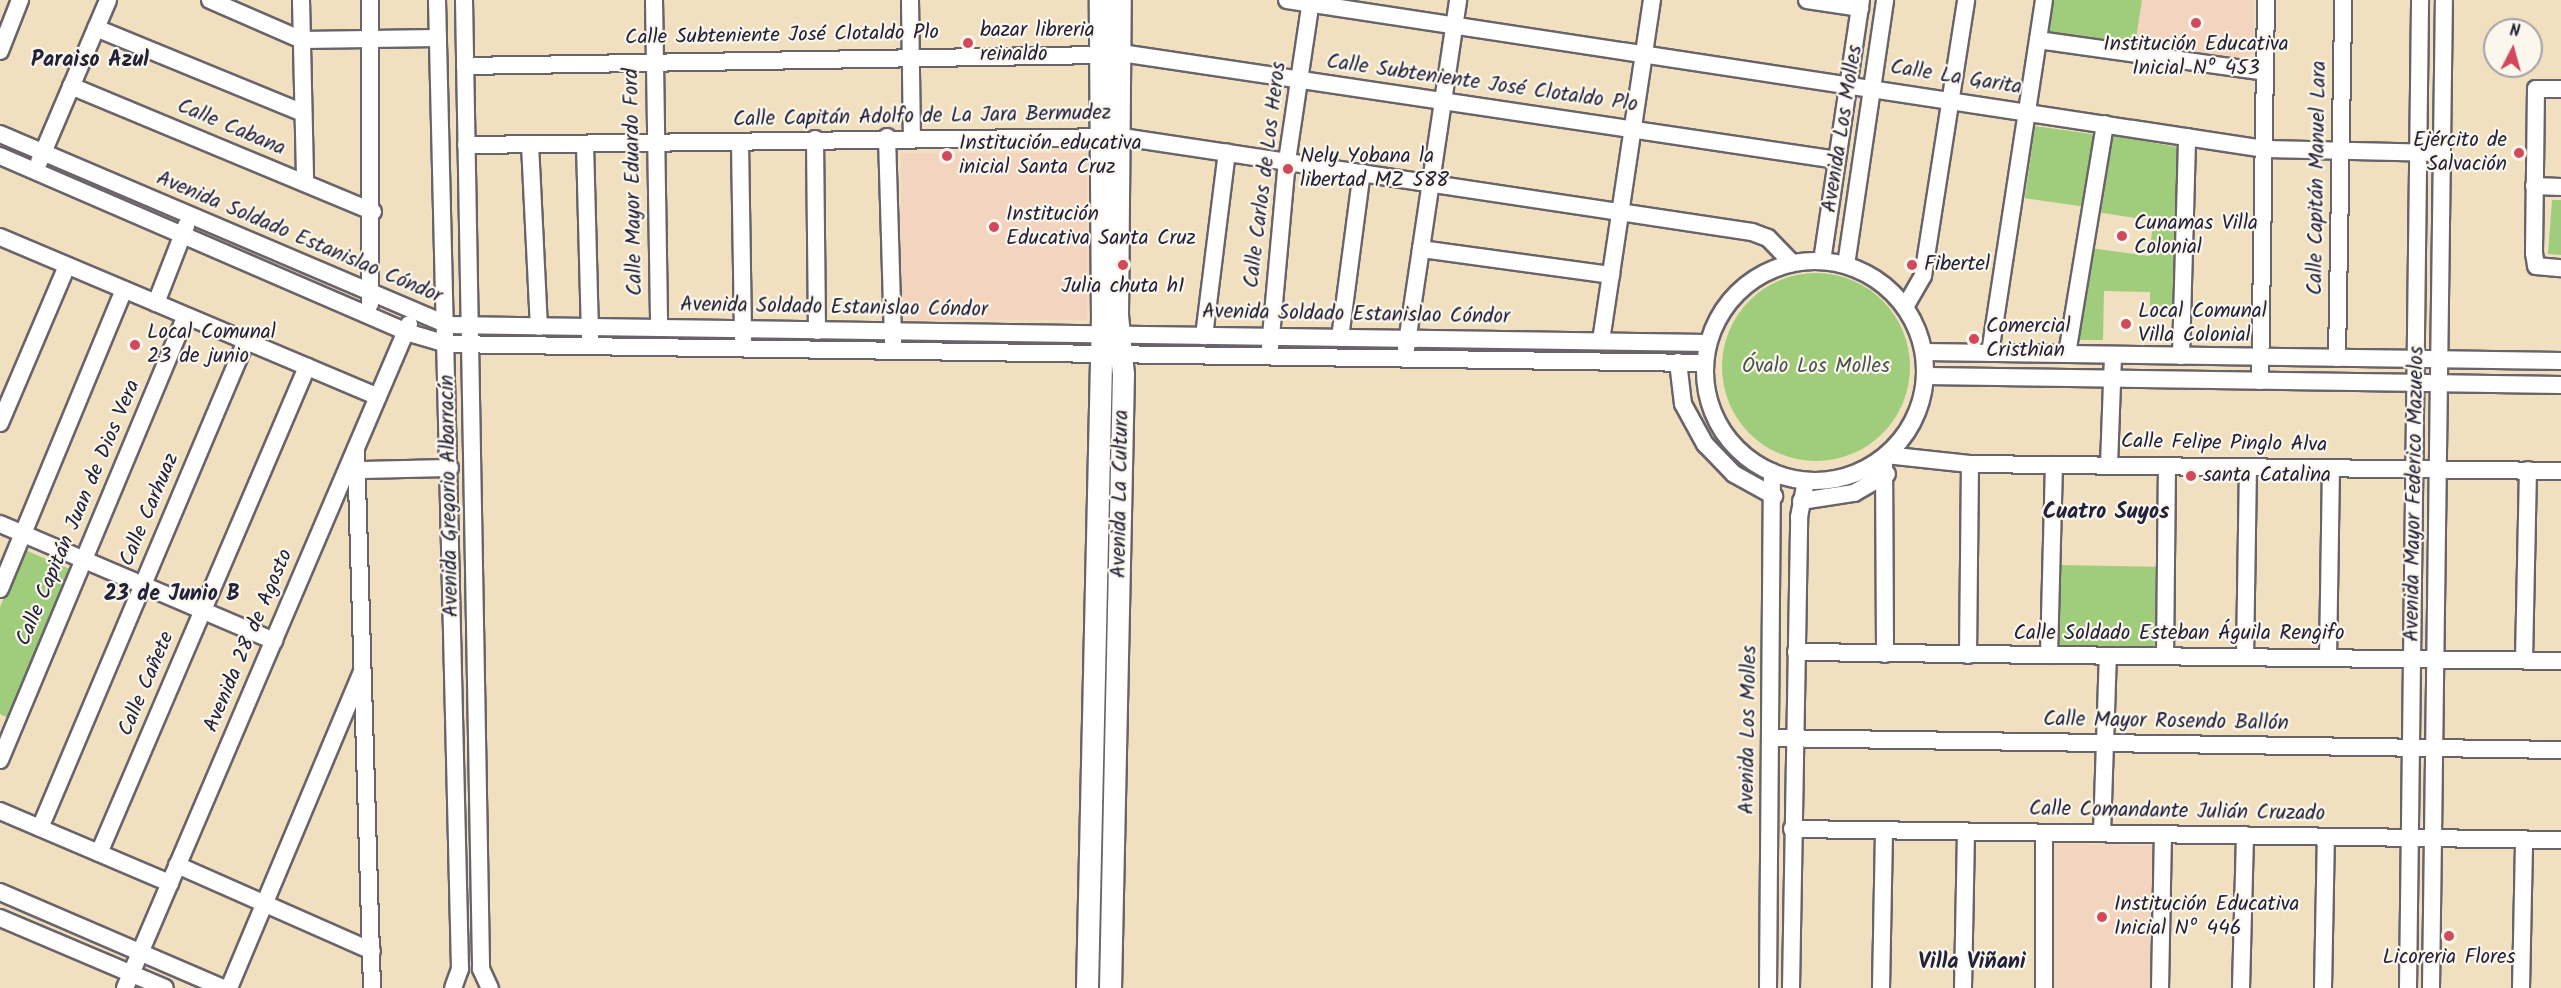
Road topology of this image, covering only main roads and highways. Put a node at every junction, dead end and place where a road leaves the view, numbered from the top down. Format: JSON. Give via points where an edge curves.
{"nodes":[{"id":1,"x":1100,"y":0,"type":"edge"},
{"id":2,"x":1120,"y":0,"type":"edge"},
{"id":3,"x":1110,"y":54,"type":"junction"},
{"id":4,"x":1111,"y":345,"type":"junction"},
{"id":5,"x":1092,"y":731,"type":"junction"},
{"id":6,"x":1116,"y":732,"type":"junction"},
{"id":7,"x":1087,"y":988,"type":"edge"},
{"id":8,"x":1110,"y":988,"type":"edge"}],
"edges":[{"from":1,"to":3,"type":"main road","name":"Avenida La Cultura"},
{"from":2,"to":3,"type":"main road","name":"Avenida La Cultura"},
{"from":3,"to":4,"type":"main road","name":"Avenida La Cultura"},
{"from":4,"to":5,"type":"main road","name":"Avenida La Cultura"},
{"from":4,"to":6,"type":"main road","name":"Avenida La Cultura"},
{"from":5,"to":6,"type":"main road"},
{"from":5,"to":7,"type":"main road","name":"Avenida La Cultura"},
{"from":6,"to":8,"type":"main road","name":"Avenida La Cultura"}]}
